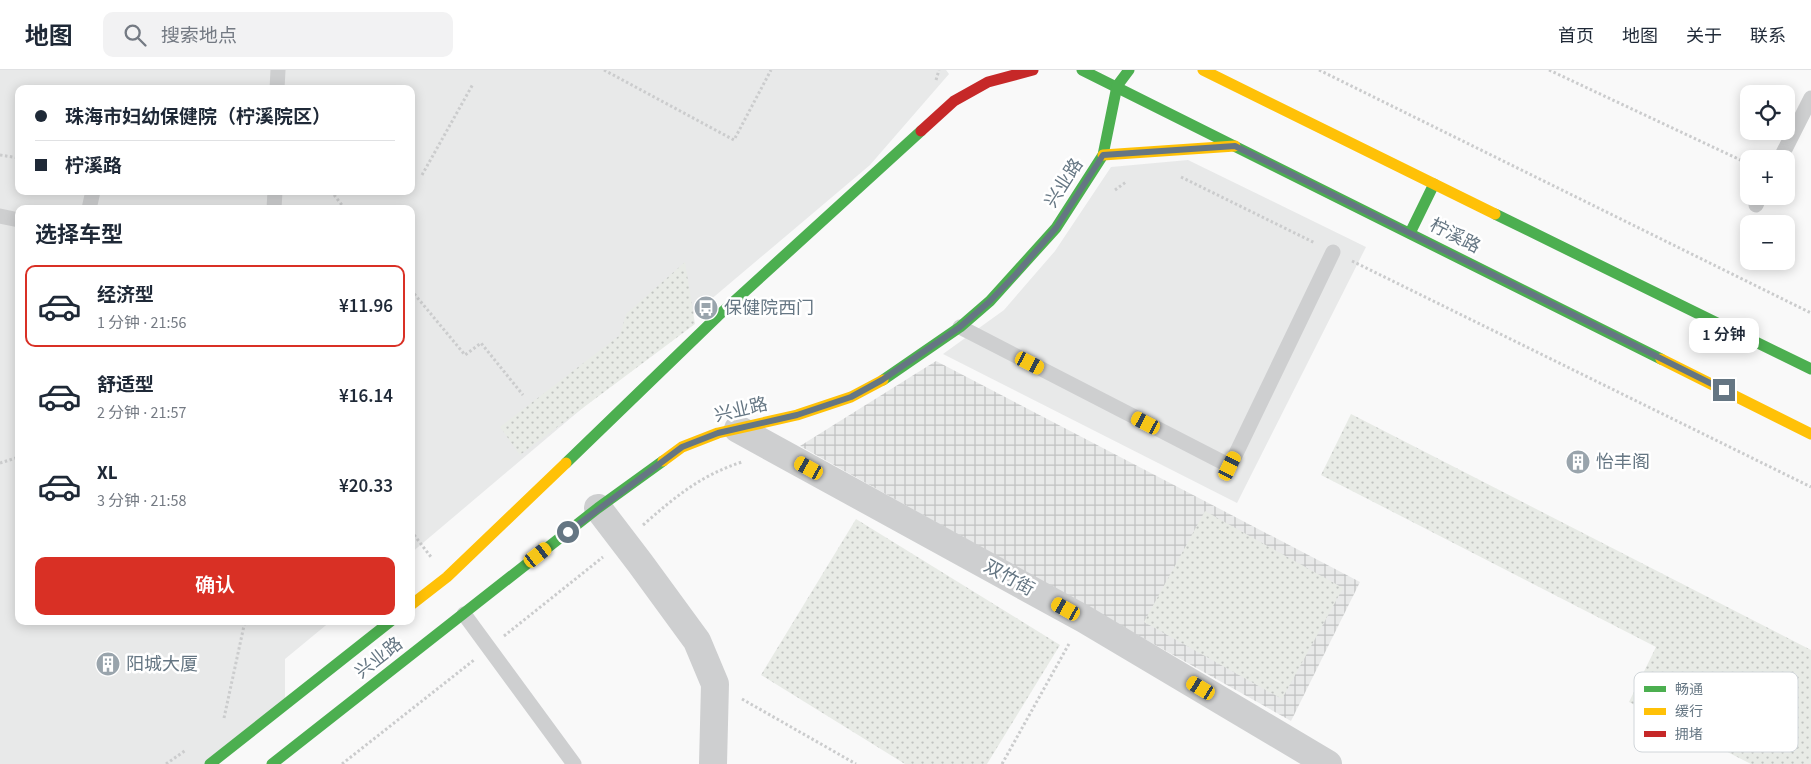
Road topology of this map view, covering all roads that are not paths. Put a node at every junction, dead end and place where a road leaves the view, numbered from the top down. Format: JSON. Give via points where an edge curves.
{"nodes":[{"id":1,"x":278,"y":70,"type":"edge"},
{"id":2,"x":988,"y":70,"type":"edge"},
{"id":3,"x":1033,"y":70,"type":"edge"},
{"id":4,"x":1082,"y":70,"type":"edge"},
{"id":5,"x":1129,"y":70,"type":"edge"},
{"id":6,"x":1203,"y":70,"type":"edge"},
{"id":7,"x":988,"y":82,"type":"junction"},
{"id":8,"x":277,"y":85,"type":"edge"},
{"id":9,"x":1117,"y":86,"type":"junction"},
{"id":10,"x":1811,"y":98,"type":"edge"},
{"id":11,"x":1235,"y":146,"type":"junction"},
{"id":12,"x":1785,"y":150,"type":"edge"},
{"id":13,"x":1103,"y":155,"type":"junction"},
{"id":14,"x":1434,"y":184,"type":"junction"},
{"id":15,"x":0,"y":216,"type":"edge"},
{"id":16,"x":15,"y":219,"type":"edge"},
{"id":17,"x":1410,"y":233,"type":"junction"},
{"id":18,"x":1333,"y":252,"type":"road end"},
{"id":19,"x":960,"y":327,"type":"junction"},
{"id":20,"x":1811,"y":369,"type":"edge"},
{"id":21,"x":738,"y":429,"type":"junction"},
{"id":22,"x":1811,"y":434,"type":"edge"},
{"id":23,"x":598,"y":508,"type":"junction"},
{"id":24,"x":415,"y":602,"type":"edge"},
{"id":25,"x":464,"y":614,"type":"junction"},
{"id":26,"x":386,"y":625,"type":"edge"},
{"id":27,"x":210,"y":764,"type":"edge"},
{"id":28,"x":272,"y":764,"type":"edge"},
{"id":29,"x":574,"y":764,"type":"edge"},
{"id":30,"x":713,"y":764,"type":"edge"},
{"id":31,"x":1328,"y":764,"type":"edge"}],
"edges":[{"from":1,"to":8,"type":"lane"},
{"from":2,"to":7,"type":"main road"},
{"from":3,"to":7,"type":"main road"},
{"from":4,"to":9,"type":"main road","name":"柠溪路"},
{"from":5,"to":9,"type":"main road","name":"兴业路"},
{"from":6,"to":14,"type":"main road","name":"柠溪路"},
{"from":7,"to":24,"type":"main road","via":[[954,101],[718,316],[447,577]]},
{"from":9,"to":11,"type":"main road","name":"柠溪路"},
{"from":9,"to":13,"type":"main road","name":"兴业路"},
{"from":10,"to":12,"type":"lane"},
{"from":11,"to":13,"type":"main road"},
{"from":11,"to":17,"type":"main road","name":"柠溪路"},
{"from":13,"to":19,"type":"main road","name":"兴业路","via":[[1056,228],[990,301]]},
{"from":14,"to":17,"type":"main road"},
{"from":14,"to":20,"type":"main road","name":"柠溪路"},
{"from":15,"to":16,"type":"lane"},
{"from":17,"to":22,"type":"main road","name":"柠溪路"},
{"from":18,"to":19,"type":"lane","via":[[1230,466]]},
{"from":19,"to":21,"type":"main road","name":"兴业路","via":[[851,397],[797,415]]},
{"from":21,"to":23,"type":"main road","name":"兴业路","via":[[682,447]]},
{"from":21,"to":31,"type":"street","name":"双竹街","via":[[1084,619]]},
{"from":23,"to":25,"type":"main road","name":"兴业路"},
{"from":23,"to":30,"type":"street","via":[[697,641],[715,684]]},
{"from":25,"to":28,"type":"main road","name":"兴业路"},
{"from":25,"to":29,"type":"lane"},
{"from":26,"to":27,"type":"main road","name":"兴业路"}]}
